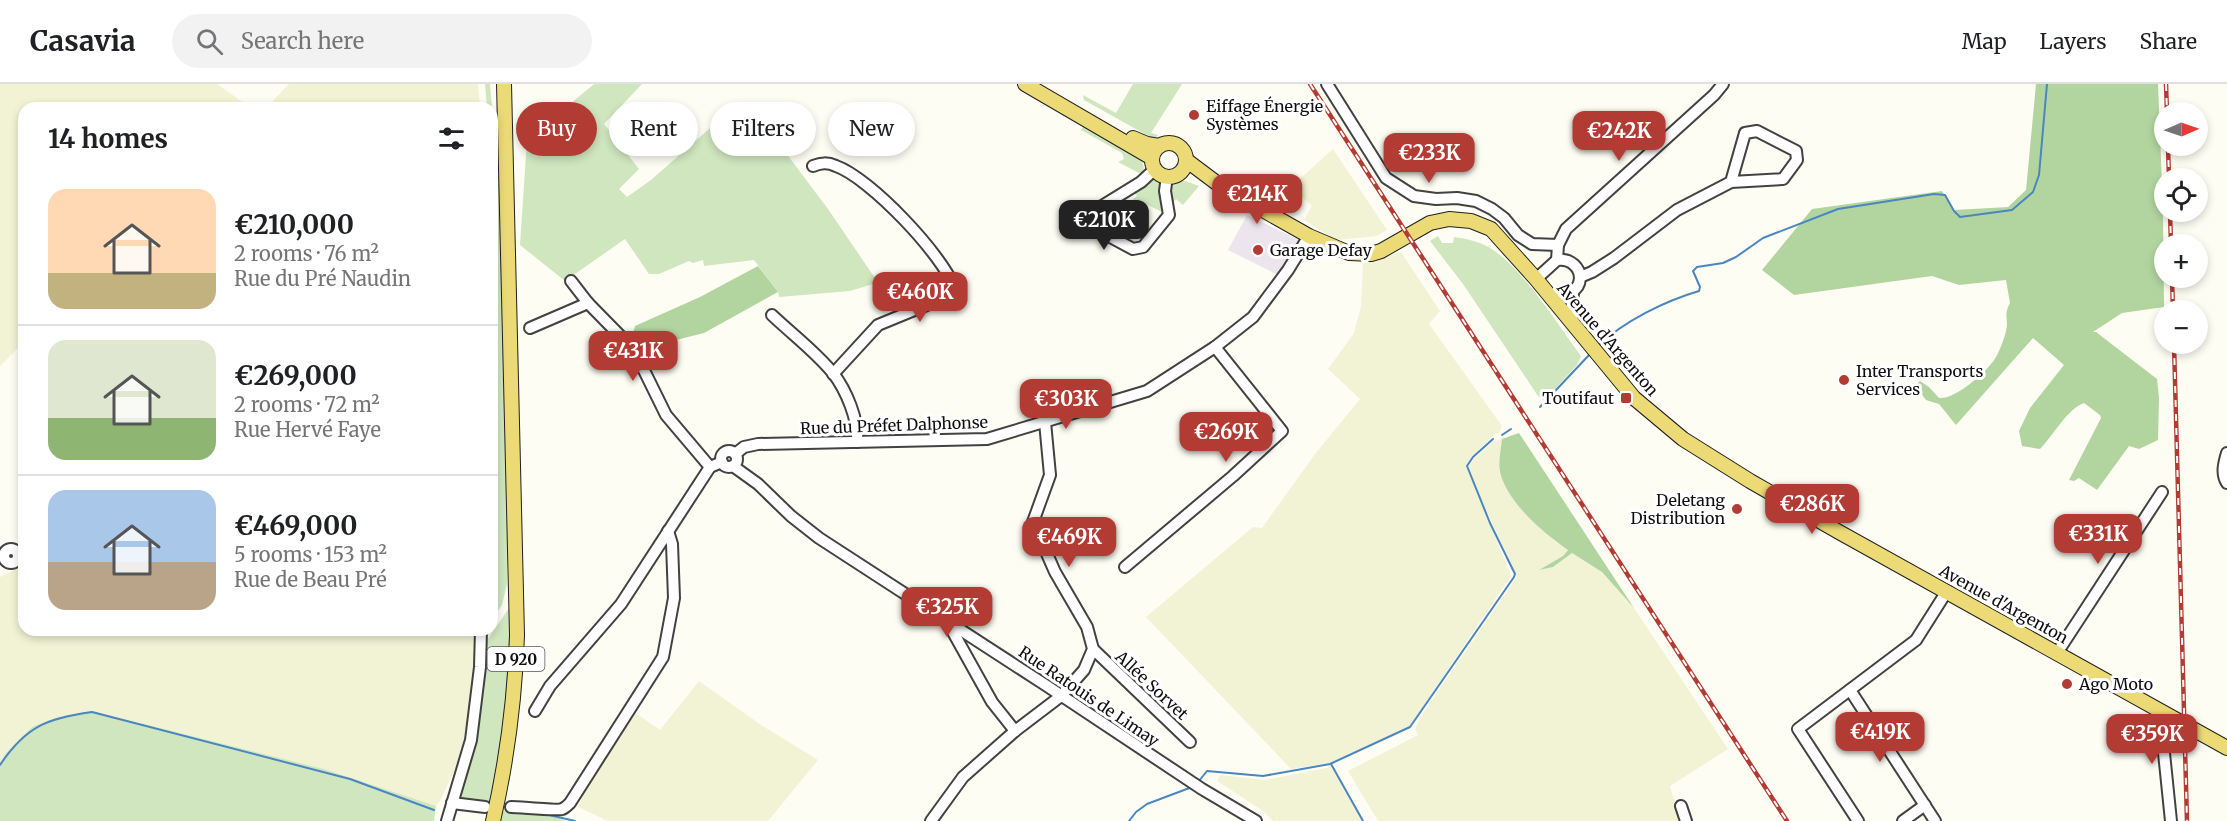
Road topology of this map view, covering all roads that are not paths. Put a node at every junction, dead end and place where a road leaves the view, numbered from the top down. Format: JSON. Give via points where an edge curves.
{"nodes":[{"id":1,"x":498,"y":84,"type":"edge"},
{"id":2,"x":504,"y":84,"type":"edge"},
{"id":3,"x":1024,"y":84,"type":"edge"},
{"id":4,"x":1037,"y":84,"type":"edge"},
{"id":5,"x":1328,"y":84,"type":"edge"},
{"id":6,"x":1723,"y":84,"type":"edge"},
{"id":7,"x":505,"y":150,"type":"junction"},
{"id":8,"x":1155,"y":158,"type":"junction"},
{"id":9,"x":1186,"y":160,"type":"junction"},
{"id":10,"x":813,"y":166,"type":"dead end"},
{"id":11,"x":1173,"y":175,"type":"junction"},
{"id":12,"x":1731,"y":182,"type":"junction"},
{"id":13,"x":1222,"y":187,"type":"junction"},
{"id":14,"x":1309,"y":236,"type":"junction"},
{"id":15,"x":1558,"y":245,"type":"junction"},
{"id":16,"x":1557,"y":260,"type":"junction"},
{"id":17,"x":1580,"y":277,"type":"junction"},
{"id":18,"x":1536,"y":279,"type":"junction"},
{"id":19,"x":571,"y":281,"type":"dead end"},
{"id":20,"x":1573,"y":292,"type":"junction"},
{"id":21,"x":1548,"y":294,"type":"junction"},
{"id":22,"x":588,"y":303,"type":"junction"},
{"id":23,"x":772,"y":315,"type":"dead end"},
{"id":24,"x":1574,"y":327,"type":"junction"},
{"id":25,"x":530,"y":328,"type":"dead end"},
{"id":26,"x":1215,"y":347,"type":"junction"},
{"id":27,"x":833,"y":374,"type":"junction"},
{"id":28,"x":1045,"y":422,"type":"junction"},
{"id":29,"x":857,"y":442,"type":"junction"},
{"id":30,"x":2227,"y":453,"type":"edge"},
{"id":31,"x":735,"y":454,"type":"junction"},
{"id":32,"x":722,"y":462,"type":"junction"},
{"id":33,"x":733,"y":466,"type":"junction"},
{"id":34,"x":710,"y":467,"type":"junction"},
{"id":35,"x":2227,"y":483,"type":"edge"},
{"id":36,"x":2162,"y":492,"type":"dead end"},
{"id":37,"x":668,"y":531,"type":"junction"},
{"id":38,"x":1125,"y":567,"type":"dead end"},
{"id":39,"x":1947,"y":591,"type":"junction"},
{"id":40,"x":948,"y":623,"type":"junction"},
{"id":41,"x":481,"y":636,"type":"edge"},
{"id":42,"x":1093,"y":650,"type":"junction"},
{"id":43,"x":2057,"y":653,"type":"junction"},
{"id":44,"x":1850,"y":690,"type":"junction"},
{"id":45,"x":1061,"y":696,"type":"junction"},
{"id":46,"x":535,"y":711,"type":"dead end"},
{"id":47,"x":2165,"y":713,"type":"junction"},
{"id":48,"x":1015,"y":731,"type":"junction"},
{"id":49,"x":1190,"y":742,"type":"dead end"},
{"id":50,"x":2227,"y":748,"type":"edge"},
{"id":51,"x":453,"y":803,"type":"junction"},
{"id":52,"x":1925,"y":805,"type":"junction"},
{"id":53,"x":1681,"y":806,"type":"dead end"},
{"id":54,"x":485,"y":807,"type":"dead end"},
{"id":55,"x":511,"y":807,"type":"dead end"},
{"id":56,"x":447,"y":821,"type":"edge"},
{"id":57,"x":493,"y":821,"type":"edge"},
{"id":58,"x":931,"y":821,"type":"edge"},
{"id":59,"x":1256,"y":821,"type":"edge"},
{"id":60,"x":1686,"y":821,"type":"edge"},
{"id":61,"x":1857,"y":821,"type":"edge"},
{"id":62,"x":1904,"y":821,"type":"edge"},
{"id":63,"x":1935,"y":821,"type":"edge"},
{"id":64,"x":2170,"y":821,"type":"edge"}],
"edges":[{"from":1,"to":7,"type":"main road","number":"D 920"},
{"from":2,"to":7,"type":"main road","number":"D 920"},
{"from":3,"to":8,"type":"main road"},
{"from":4,"to":8,"type":"main road","via":[[1137,140]]},
{"from":5,"to":15,"type":"street","via":[[1386,178],[1414,196],[1476,201],[1504,218],[1532,244]]},
{"from":6,"to":15,"type":"street","via":[[1566,229]]},
{"from":7,"to":57,"type":"main road","number":"D 920","via":[[517,635],[510,727]]},
{"from":8,"to":9,"type":"main road","via":[[1168,143],[1176,144]]},
{"from":8,"to":11,"type":"main road","via":[[1160,174]]},
{"from":8,"to":11,"type":"street","via":[[1141,182],[1091,214],[1092,227],[1133,249],[1143,247],[1169,215],[1164,191]]},
{"from":9,"to":11,"type":"main road"},
{"from":9,"to":13,"type":"main road"},
{"from":10,"to":27,"type":"street","via":[[829,163],[853,174],[941,262],[954,293],[878,325]]},
{"from":11,"to":13,"type":"main road"},
{"from":12,"to":12,"type":"street","via":[[1783,179],[1797,160],[1796,150],[1757,131],[1745,133]]},
{"from":12,"to":17,"type":"street","via":[[1677,210],[1614,258]]},
{"from":13,"to":14,"type":"main road","name":"Avenue d'Argenton"},
{"from":14,"to":18,"type":"main road","name":"Avenue d'Argenton","via":[[1349,253],[1371,254],[1397,244],[1430,223],[1449,219],[1471,221],[1491,229]]},
{"from":14,"to":26,"type":"street","name":"Rue du Préfet Dalphonse","via":[[1253,317]]},
{"from":15,"to":16,"type":"street"},
{"from":16,"to":17,"type":"street","via":[[1569,261]]},
{"from":16,"to":18,"type":"street"},
{"from":17,"to":20,"type":"street"},
{"from":18,"to":21,"type":"main road","name":"Avenue d'Argenton"},
{"from":19,"to":22,"type":"street"},
{"from":20,"to":21,"type":"street"},
{"from":20,"to":24,"type":"street"},
{"from":21,"to":24,"type":"main road","name":"Avenue d'Argenton"},
{"from":22,"to":25,"type":"street"},
{"from":22,"to":34,"type":"street","via":[[634,350],[666,415]]},
{"from":23,"to":27,"type":"street"},
{"from":24,"to":39,"type":"main road","name":"Avenue d'Argenton","via":[[1634,398],[1683,439]]},
{"from":26,"to":28,"type":"street","name":"Rue du Préfet Dalphonse","via":[[1147,391]]},
{"from":26,"to":38,"type":"street","via":[[1282,431]]},
{"from":27,"to":29,"type":"street","via":[[850,405]]},
{"from":28,"to":29,"type":"street","name":"Rue du Préfet Dalphonse","via":[[987,439]]},
{"from":28,"to":42,"type":"street","via":[[1050,475],[1033,522],[1054,572],[1087,627]]},
{"from":29,"to":31,"type":"street","name":"Rue du Préfet Dalphonse","via":[[758,444]]},
{"from":30,"to":35,"type":"street","via":[[2223,471]]},
{"from":31,"to":32,"type":"street","via":[[727,452]]},
{"from":31,"to":33,"type":"street","via":[[737,462]]},
{"from":32,"to":33,"type":"street"},
{"from":32,"to":34,"type":"street"},
{"from":33,"to":40,"type":"street","name":"Rue Ratouis de Limay","via":[[819,538]]},
{"from":34,"to":37,"type":"street"},
{"from":36,"to":43,"type":"street"},
{"from":37,"to":46,"type":"street","via":[[621,604],[550,686]]},
{"from":37,"to":55,"type":"street","via":[[674,598],[663,657],[564,809]]},
{"from":39,"to":43,"type":"main road","name":"Avenue d'Argenton"},
{"from":39,"to":44,"type":"street","via":[[1916,640]]},
{"from":40,"to":45,"type":"street","name":"Rue Ratouis de Limay"},
{"from":40,"to":48,"type":"street","via":[[992,702]]},
{"from":41,"to":51,"type":"street","via":[[471,740]]},
{"from":42,"to":45,"type":"street","via":[[1084,670]]},
{"from":42,"to":49,"type":"street","name":"Allée Sorvet"},
{"from":43,"to":47,"type":"main road","name":"Avenue d'Argenton"},
{"from":44,"to":52,"type":"street"},
{"from":44,"to":61,"type":"street","via":[[1798,729]]},
{"from":45,"to":48,"type":"street"},
{"from":45,"to":59,"type":"street","name":"Rue Ratouis de Limay"},
{"from":47,"to":50,"type":"main road","name":"Avenue d'Argenton"},
{"from":47,"to":64,"type":"street","via":[[2161,724]]},
{"from":48,"to":58,"type":"street","via":[[963,777]]},
{"from":51,"to":54,"type":"street"},
{"from":51,"to":56,"type":"street"},
{"from":52,"to":62,"type":"street"},
{"from":52,"to":63,"type":"street"},
{"from":53,"to":60,"type":"street"}]}
